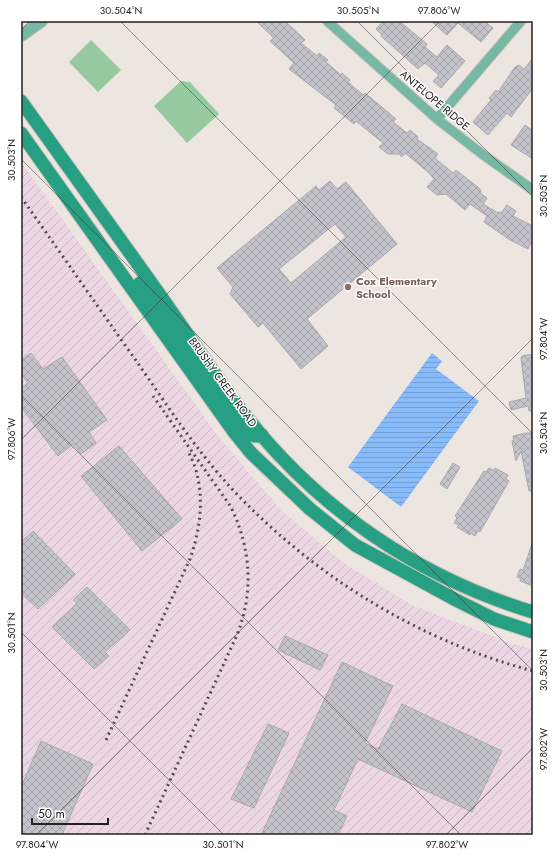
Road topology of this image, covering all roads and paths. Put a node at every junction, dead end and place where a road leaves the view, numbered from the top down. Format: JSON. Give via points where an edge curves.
{"nodes":[{"id":1,"x":42,"y":21,"type":"edge"},
{"id":2,"x":327,"y":21,"type":"edge"},
{"id":3,"x":520,"y":21,"type":"edge"},
{"id":4,"x":21,"y":36,"type":"edge"},
{"id":5,"x":21,"y":101,"type":"edge"},
{"id":6,"x":437,"y":119,"type":"junction"},
{"id":7,"x":21,"y":133,"type":"edge"},
{"id":8,"x":533,"y":190,"type":"edge"},
{"id":9,"x":73,"y":206,"type":"junction"},
{"id":10,"x":262,"y":435,"type":"junction"},
{"id":11,"x":533,"y":612,"type":"edge"},
{"id":12,"x":533,"y":632,"type":"edge"}],
"edges":[{"from":1,"to":4,"type":"street"},
{"from":2,"to":6,"type":"street","name":"ANTELOPE RIDGE"},
{"from":3,"to":6,"type":"street"},
{"from":5,"to":10,"type":"main road","name":"BRUSHY CREEK ROAD","via":[[242,411]]},
{"from":6,"to":8,"type":"street","name":"ANTELOPE RIDGE"},
{"from":7,"to":9,"type":"main road","name":"BRUSHY CREEK ROAD"},
{"from":9,"to":10,"type":"main road","via":[[99,224],[242,427],[249,435]]},
{"from":9,"to":12,"type":"main road","name":"BRUSHY CREEK ROAD","via":[[234,432],[251,453],[310,508],[355,545],[410,576],[494,619]]},
{"from":10,"to":11,"type":"main road","name":"BRUSHY CREEK ROAD","via":[[299,476],[350,520],[421,566],[506,604]]}]}
